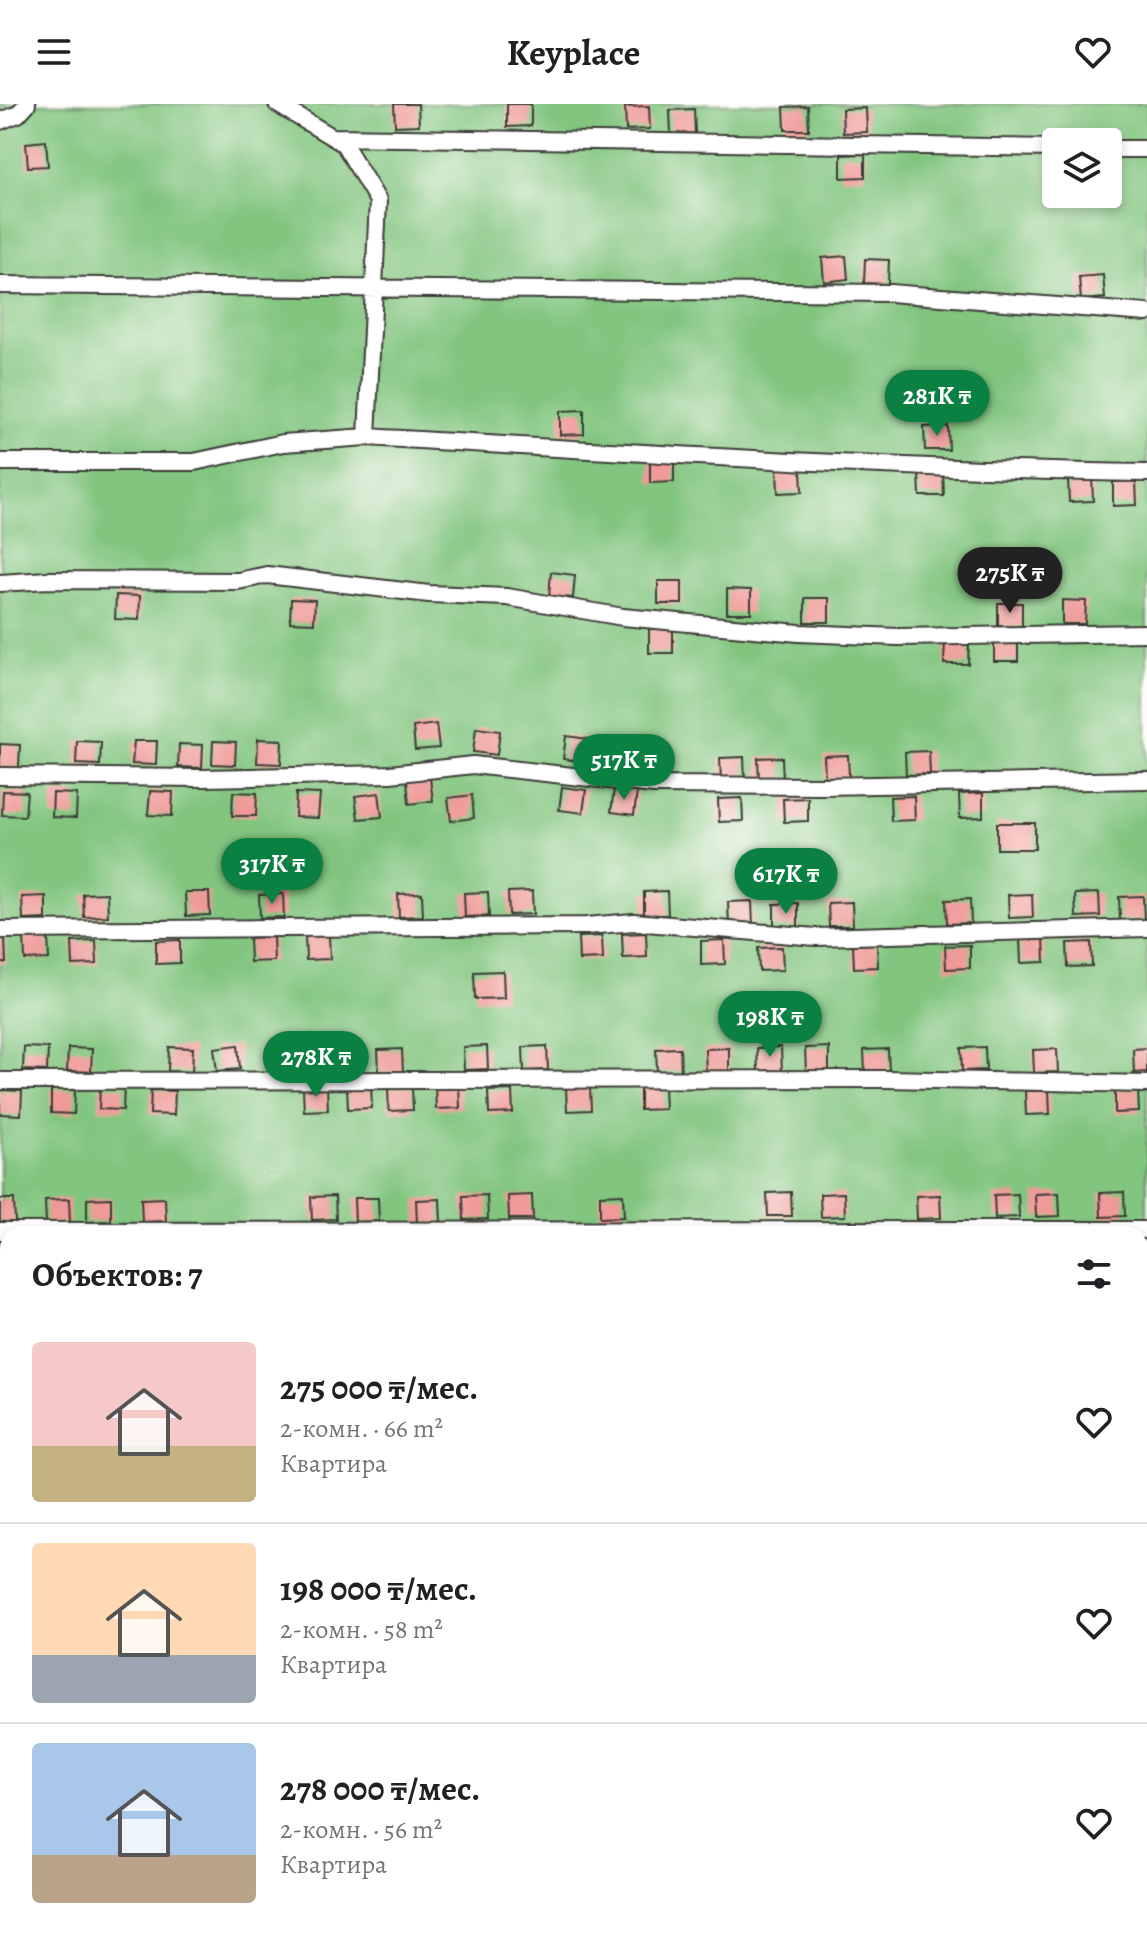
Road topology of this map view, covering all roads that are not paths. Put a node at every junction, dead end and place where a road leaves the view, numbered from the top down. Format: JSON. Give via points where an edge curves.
{"nodes":[{"id":1,"x":27,"y":104,"type":"edge"},
{"id":2,"x":277,"y":104,"type":"edge"},
{"id":3,"x":0,"y":121,"type":"edge"},
{"id":4,"x":332,"y":137,"type":"junction"},
{"id":5,"x":1042,"y":148,"type":"edge"},
{"id":6,"x":1122,"y":149,"type":"edge"},
{"id":7,"x":1147,"y":149,"type":"edge"},
{"id":8,"x":0,"y":285,"type":"edge"},
{"id":9,"x":375,"y":290,"type":"junction"},
{"id":10,"x":1147,"y":313,"type":"edge"},
{"id":11,"x":367,"y":437,"type":"junction"},
{"id":12,"x":0,"y":462,"type":"edge"},
{"id":13,"x":1147,"y":473,"type":"edge"},
{"id":14,"x":0,"y":583,"type":"edge"},
{"id":15,"x":1147,"y":633,"type":"edge"},
{"id":16,"x":0,"y":776,"type":"edge"},
{"id":17,"x":1147,"y":780,"type":"edge"},
{"id":18,"x":1147,"y":928,"type":"edge"},
{"id":19,"x":0,"y":930,"type":"edge"},
{"id":20,"x":0,"y":1081,"type":"edge"},
{"id":21,"x":1147,"y":1084,"type":"edge"}],
"edges":[{"from":1,"to":3,"type":"street"},
{"from":2,"to":4,"type":"street"},
{"from":4,"to":5,"type":"street"},
{"from":4,"to":9,"type":"street","via":[[344,144],[378,201]]},
{"from":6,"to":7,"type":"street"},
{"from":8,"to":9,"type":"street"},
{"from":9,"to":10,"type":"street","via":[[890,293]]},
{"from":9,"to":11,"type":"street"},
{"from":11,"to":12,"type":"street","via":[[283,443],[194,462]]},
{"from":11,"to":13,"type":"street","via":[[1009,471]]},
{"from":14,"to":15,"type":"street","via":[[238,581],[267,575],[429,594],[507,597],[623,617],[799,633]]},
{"from":16,"to":17,"type":"street","via":[[390,774],[473,765],[654,785]]},
{"from":18,"to":19,"type":"street","via":[[816,937],[634,922]]},
{"from":20,"to":21,"type":"street","via":[[870,1079]]}]}
